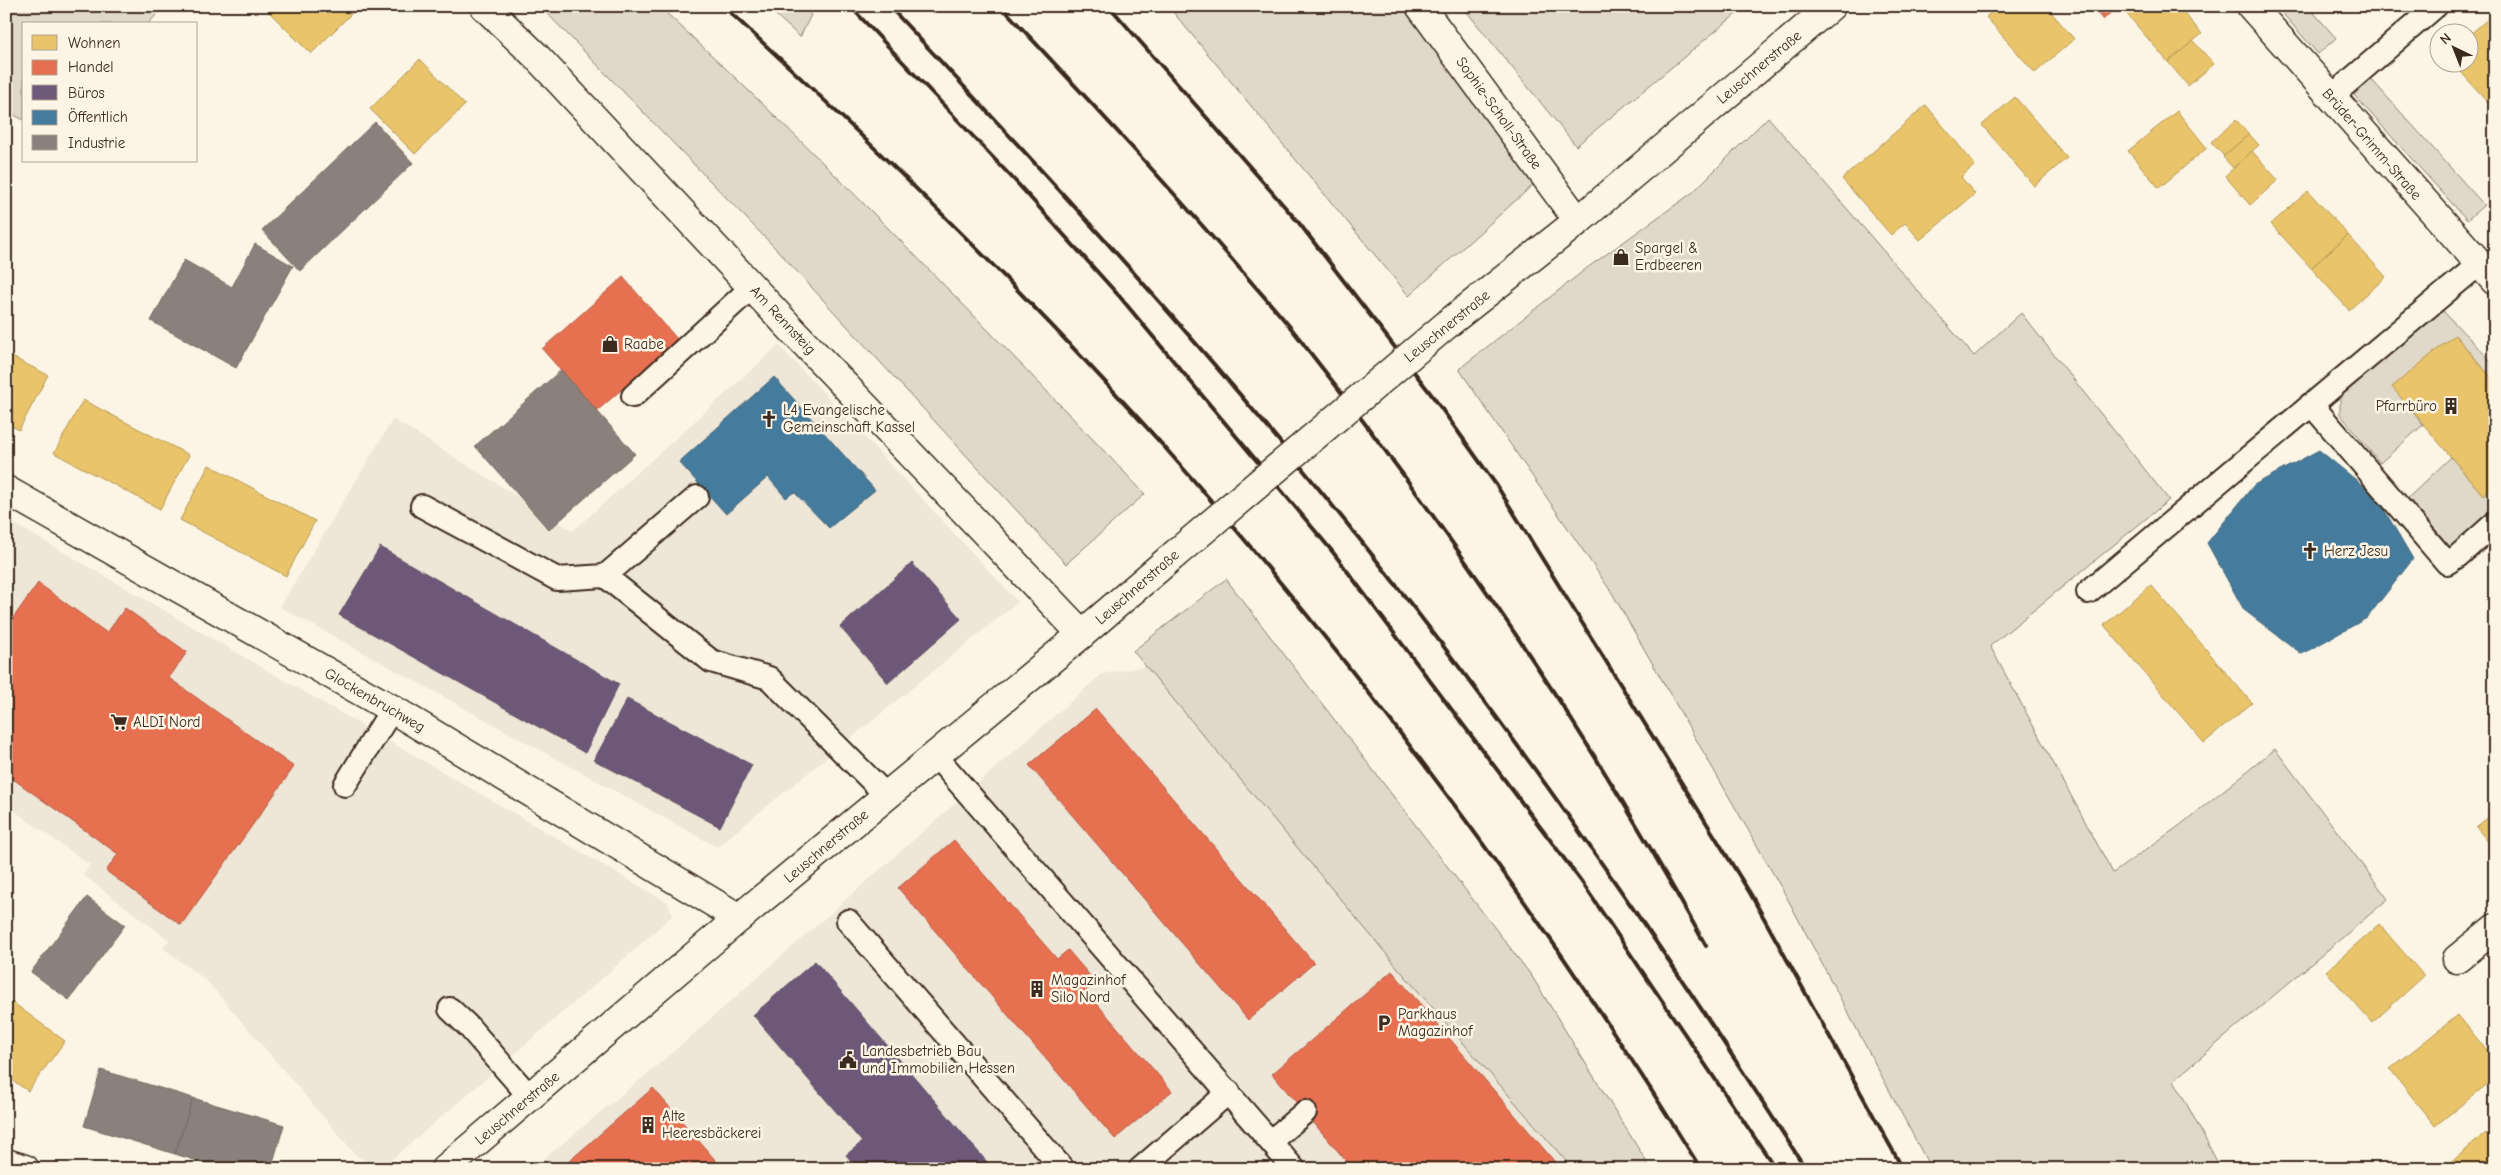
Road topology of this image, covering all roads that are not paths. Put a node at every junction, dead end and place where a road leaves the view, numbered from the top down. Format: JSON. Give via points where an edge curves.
{"nodes":[{"id":1,"x":484,"y":6,"type":"edge"},
{"id":2,"x":1420,"y":6,"type":"edge"},
{"id":3,"x":1831,"y":6,"type":"edge"},
{"id":4,"x":2251,"y":6,"type":"edge"},
{"id":5,"x":2436,"y":6,"type":"edge"},
{"id":6,"x":2331,"y":97,"type":"junction"},
{"id":7,"x":1578,"y":221,"type":"junction"},
{"id":8,"x":2486,"y":273,"type":"edge"},
{"id":9,"x":752,"y":287,"type":"junction"},
{"id":10,"x":634,"y":396,"type":"dead end"},
{"id":11,"x":2311,"y":404,"type":"junction"},
{"id":12,"x":6,"y":490,"type":"edge"},
{"id":13,"x":697,"y":497,"type":"dead end"},
{"id":14,"x":422,"y":506,"type":"dead end"},
{"id":15,"x":2495,"y":523,"type":"edge"},
{"id":16,"x":605,"y":576,"type":"junction"},
{"id":17,"x":2088,"y":592,"type":"dead end"},
{"id":18,"x":1082,"y":634,"type":"junction"},
{"id":19,"x":392,"y":709,"type":"junction"},
{"id":20,"x":935,"y":755,"type":"junction"},
{"id":21,"x":345,"y":785,"type":"dead end"},
{"id":22,"x":886,"y":795,"type":"junction"},
{"id":23,"x":739,"y":918,"type":"junction"},
{"id":24,"x":848,"y":921,"type":"dead end"},
{"id":25,"x":2495,"y":928,"type":"edge"},
{"id":26,"x":2457,"y":959,"type":"dead end"},
{"id":27,"x":450,"y":1009,"type":"dead end"},
{"id":28,"x":1229,"y":1092,"type":"junction"},
{"id":29,"x":530,"y":1096,"type":"junction"},
{"id":30,"x":1305,"y":1112,"type":"dead end"},
{"id":31,"x":1271,"y":1141,"type":"junction"},
{"id":32,"x":6,"y":1163,"type":"edge"},
{"id":33,"x":26,"y":1169,"type":"edge"},
{"id":34,"x":445,"y":1169,"type":"edge"},
{"id":35,"x":1063,"y":1169,"type":"edge"},
{"id":36,"x":1140,"y":1169,"type":"edge"},
{"id":37,"x":1294,"y":1169,"type":"edge"}],
"edges":[{"from":1,"to":9,"type":"street","name":"Am Rennsteig","via":[[535,55]]},
{"from":2,"to":7,"type":"street","name":"Sophie-Scholl-Straße"},
{"from":3,"to":7,"type":"street","name":"Leuschnerstraße"},
{"from":4,"to":6,"type":"street","name":"Brüder-Grimm-Straße"},
{"from":5,"to":6,"type":"lane"},
{"from":6,"to":8,"type":"street","name":"Brüder-Grimm-Straße"},
{"from":7,"to":18,"type":"street","name":"Leuschnerstraße","bridge":true,"via":[[1452,321]]},
{"from":8,"to":11,"type":"lane"},
{"from":9,"to":10,"type":"lane"},
{"from":9,"to":18,"type":"street","name":"Am Rennsteig"},
{"from":11,"to":15,"type":"lane","via":[[2447,562]]},
{"from":11,"to":17,"type":"lane"},
{"from":12,"to":19,"type":"street","name":"Glockenbruchweg"},
{"from":13,"to":16,"type":"lane"},
{"from":14,"to":16,"type":"lane","via":[[557,578]]},
{"from":16,"to":22,"type":"lane","via":[[711,661],[769,678]]},
{"from":18,"to":20,"type":"street","name":"Leuschnerstraße"},
{"from":19,"to":21,"type":"lane"},
{"from":19,"to":23,"type":"street","name":"Glockenbruchweg"},
{"from":20,"to":22,"type":"street","name":"Leuschnerstraße"},
{"from":20,"to":28,"type":"lane"},
{"from":22,"to":23,"type":"street","name":"Leuschnerstraße"},
{"from":23,"to":29,"type":"street","name":"Leuschnerstraße"},
{"from":24,"to":35,"type":"lane"},
{"from":25,"to":26,"type":"street"},
{"from":27,"to":29,"type":"lane"},
{"from":28,"to":31,"type":"lane"},
{"from":28,"to":36,"type":"lane"},
{"from":29,"to":34,"type":"street","name":"Leuschnerstraße"},
{"from":30,"to":31,"type":"lane"},
{"from":31,"to":37,"type":"lane"},
{"from":32,"to":33,"type":"street"}]}
